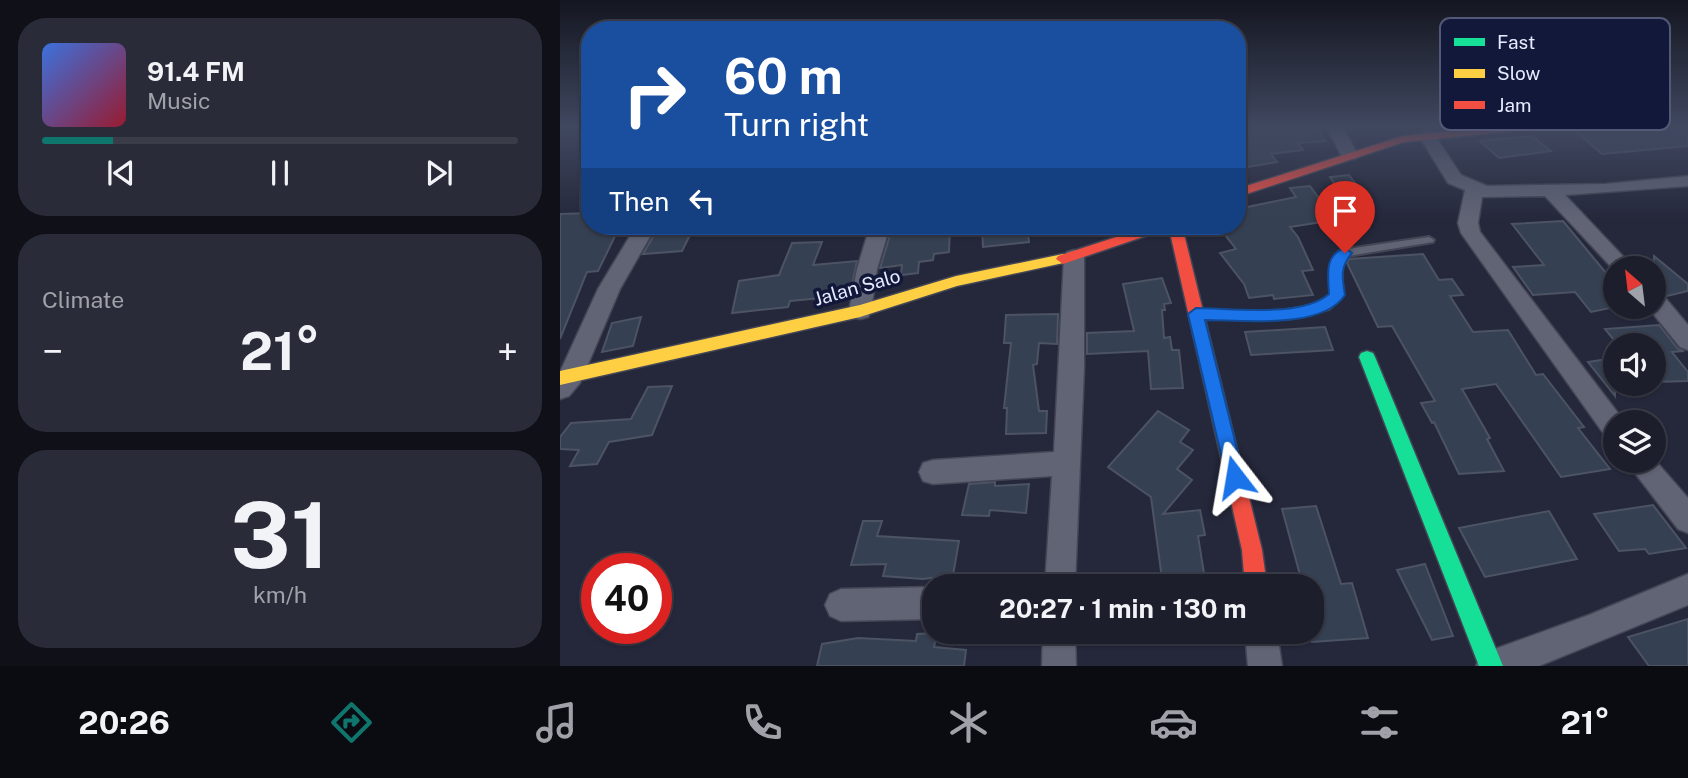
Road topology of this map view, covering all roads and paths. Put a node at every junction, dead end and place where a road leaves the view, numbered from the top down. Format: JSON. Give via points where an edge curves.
{"nodes":[{"id":1,"x":1343,"y":157,"type":"edge"},
{"id":2,"x":1440,"y":157,"type":"edge"},
{"id":3,"x":1688,"y":181,"type":"edge"},
{"id":4,"x":1474,"y":189,"type":"junction"},
{"id":5,"x":1246,"y":190,"type":"edge"},
{"id":6,"x":1549,"y":190,"type":"junction"},
{"id":7,"x":641,"y":235,"type":"edge"},
{"id":8,"x":877,"y":235,"type":"edge"},
{"id":9,"x":1123,"y":235,"type":"edge"},
{"id":10,"x":1177,"y":235,"type":"edge"},
{"id":11,"x":1429,"y":240,"type":"dead end"},
{"id":12,"x":1612,"y":256,"type":"edge"},
{"id":13,"x":1074,"y":257,"type":"junction"},
{"id":14,"x":860,"y":311,"type":"junction"},
{"id":15,"x":1196,"y":314,"type":"junction"},
{"id":16,"x":1666,"y":314,"type":"edge"},
{"id":17,"x":1688,"y":341,"type":"edge"},
{"id":18,"x":1367,"y":357,"type":"dead end"},
{"id":19,"x":564,"y":381,"type":"edge"},
{"id":20,"x":1603,"y":413,"type":"edge"},
{"id":21,"x":1066,"y":463,"type":"junction"},
{"id":22,"x":933,"y":472,"type":"dead end"},
{"id":23,"x":1649,"y":473,"type":"edge"},
{"id":24,"x":1688,"y":519,"type":"edge"},
{"id":25,"x":1061,"y":574,"type":"edge"},
{"id":26,"x":1255,"y":574,"type":"edge"},
{"id":27,"x":1688,"y":589,"type":"edge"},
{"id":28,"x":922,"y":603,"type":"edge"},
{"id":29,"x":841,"y":605,"type":"dead end"},
{"id":30,"x":1059,"y":644,"type":"edge"},
{"id":31,"x":1262,"y":644,"type":"edge"},
{"id":32,"x":1059,"y":666,"type":"edge"},
{"id":33,"x":1265,"y":666,"type":"edge"},
{"id":34,"x":1492,"y":666,"type":"edge"}],
"edges":[{"from":1,"to":5,"type":"street"},
{"from":2,"to":4,"type":"street","via":[[1454,179]]},
{"from":3,"to":6,"type":"street","via":[[1605,190]]},
{"from":4,"to":6,"type":"street"},
{"from":4,"to":20,"type":"street","via":[[1468,223],[1471,233]]},
{"from":6,"to":12,"type":"street"},
{"from":7,"to":19,"type":"street"},
{"from":8,"to":14,"type":"street"},
{"from":9,"to":13,"type":"street","name":"Jalan Salo"},
{"from":10,"to":15,"type":"street"},
{"from":11,"to":15,"type":"lane","via":[[1345,253],[1334,270],[1337,295],[1325,306],[1287,314]]},
{"from":13,"to":14,"type":"street","name":"Jalan Salo","via":[[956,281]]},
{"from":13,"to":21,"type":"street"},
{"from":14,"to":19,"type":"street","name":"Jalan Salo"},
{"from":15,"to":26,"type":"street"},
{"from":16,"to":17,"type":"street"},
{"from":18,"to":34,"type":"street"},
{"from":21,"to":22,"type":"street"},
{"from":21,"to":25,"type":"street"},
{"from":23,"to":24,"type":"street"},
{"from":27,"to":34,"type":"street"},
{"from":28,"to":29,"type":"street"},
{"from":30,"to":32,"type":"street"},
{"from":31,"to":33,"type":"street"}]}
